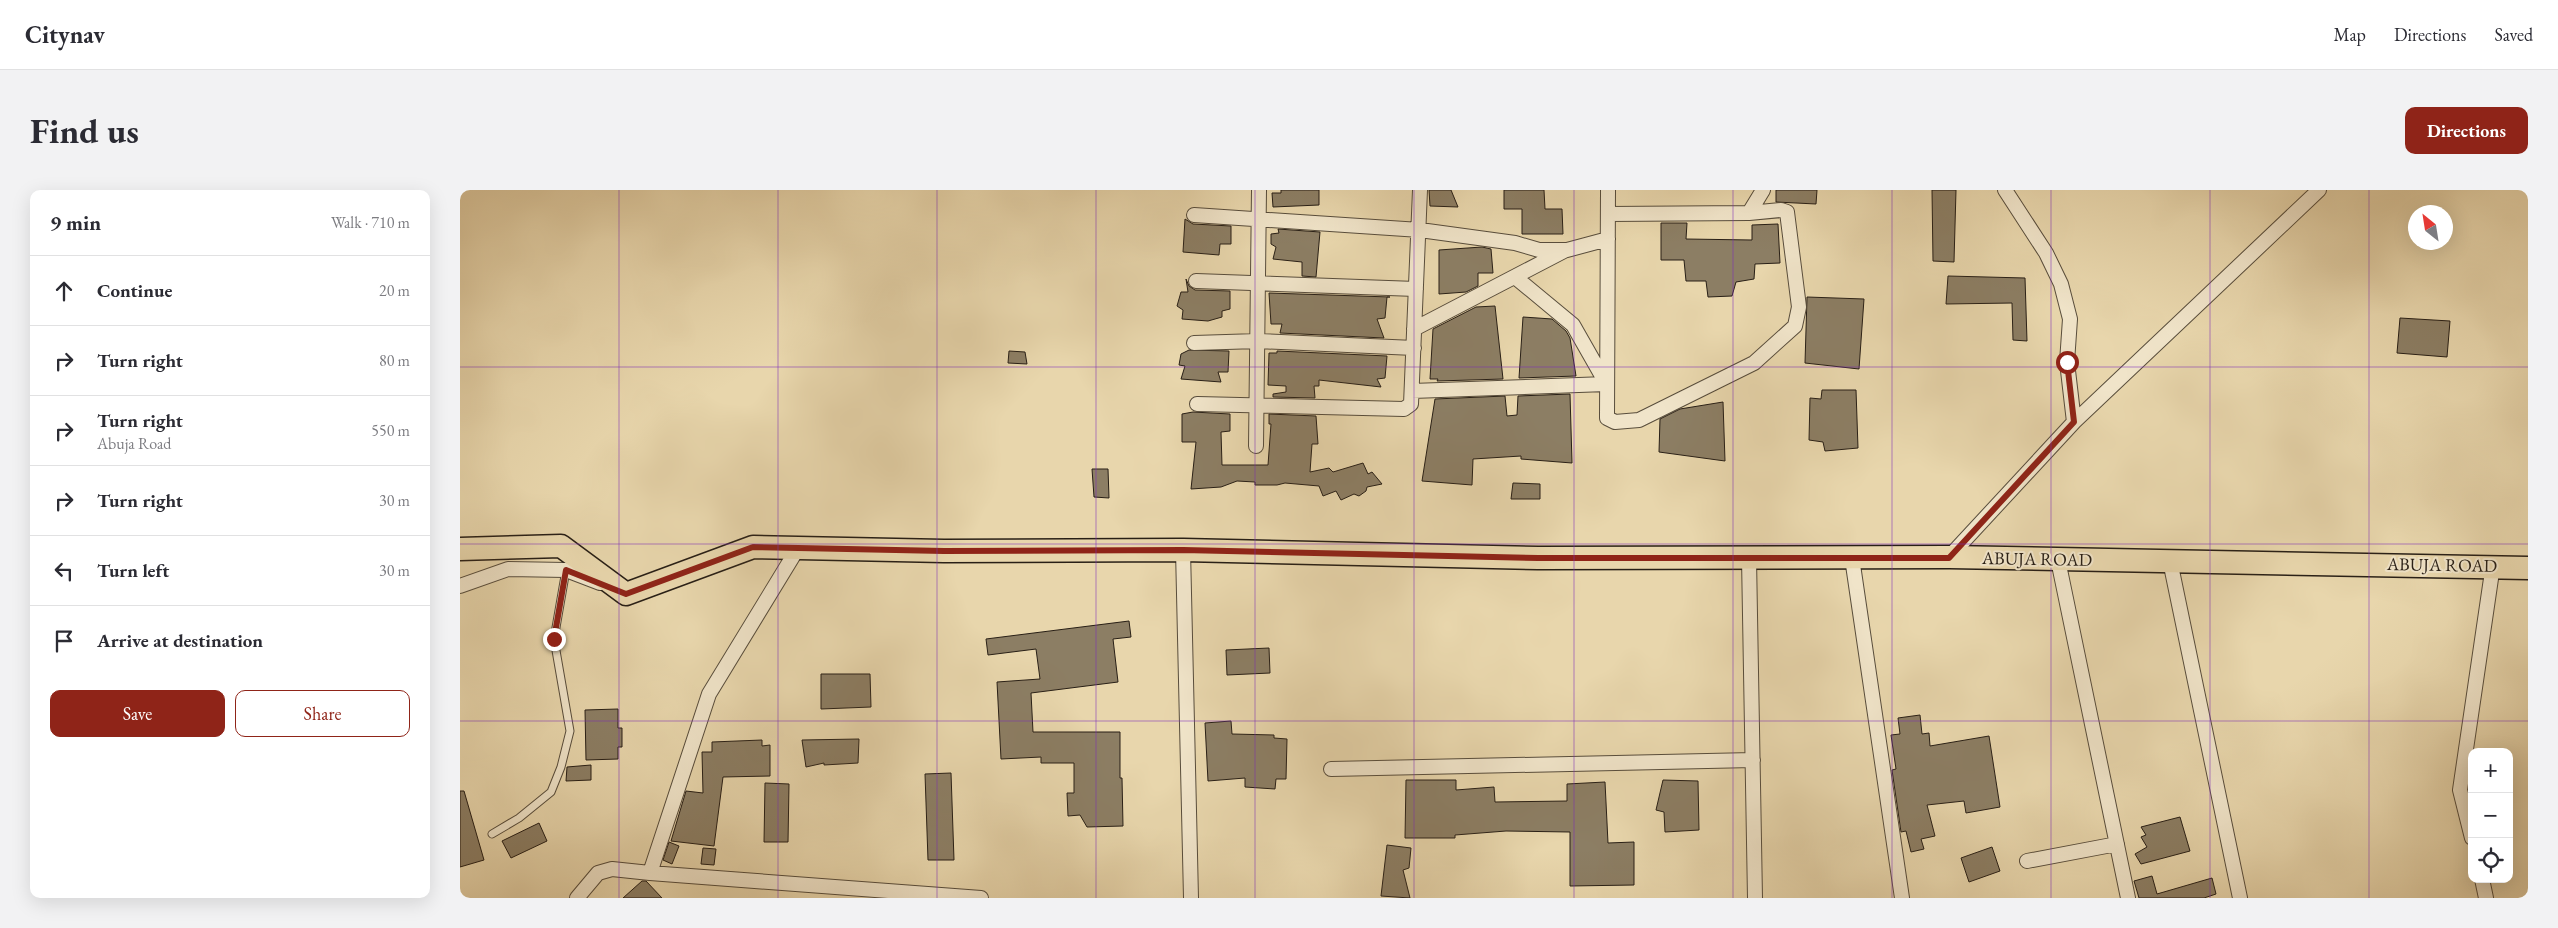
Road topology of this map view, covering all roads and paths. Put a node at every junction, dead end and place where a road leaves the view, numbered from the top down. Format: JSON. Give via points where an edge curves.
{"nodes":[{"id":1,"x":1259,"y":190,"type":"edge"},
{"id":2,"x":1420,"y":190,"type":"edge"},
{"id":3,"x":1608,"y":190,"type":"edge"},
{"id":4,"x":1763,"y":190,"type":"edge"},
{"id":5,"x":2005,"y":190,"type":"edge"},
{"id":6,"x":2318,"y":190,"type":"edge"},
{"id":7,"x":1608,"y":214,"type":"junction"},
{"id":8,"x":1749,"y":214,"type":"junction"},
{"id":9,"x":1194,"y":215,"type":"dead end"},
{"id":10,"x":1259,"y":219,"type":"junction"},
{"id":11,"x":1420,"y":230,"type":"junction"},
{"id":12,"x":1608,"y":239,"type":"junction"},
{"id":13,"x":1567,"y":250,"type":"junction"},
{"id":14,"x":1516,"y":277,"type":"junction"},
{"id":15,"x":1196,"y":281,"type":"dead end"},
{"id":16,"x":1259,"y":282,"type":"junction"},
{"id":17,"x":1416,"y":289,"type":"junction"},
{"id":18,"x":1414,"y":330,"type":"junction"},
{"id":19,"x":1258,"y":341,"type":"junction"},
{"id":20,"x":1194,"y":343,"type":"dead end"},
{"id":21,"x":1414,"y":348,"type":"junction"},
{"id":22,"x":1606,"y":384,"type":"junction"},
{"id":23,"x":1412,"y":391,"type":"junction"},
{"id":24,"x":1197,"y":404,"type":"dead end"},
{"id":25,"x":1257,"y":405,"type":"junction"},
{"id":26,"x":2074,"y":422,"type":"junction"},
{"id":27,"x":1256,"y":446,"type":"dead end"},
{"id":28,"x":798,"y":548,"type":"junction"},
{"id":29,"x":460,"y":549,"type":"edge"},
{"id":30,"x":1183,"y":550,"type":"junction"},
{"id":31,"x":1750,"y":558,"type":"junction"},
{"id":32,"x":1852,"y":558,"type":"junction"},
{"id":33,"x":1949,"y":558,"type":"junction"},
{"id":34,"x":2058,"y":560,"type":"junction"},
{"id":35,"x":2170,"y":561,"type":"junction"},
{"id":36,"x":2493,"y":566,"type":"junction"},
{"id":37,"x":2528,"y":568,"type":"edge"},
{"id":38,"x":566,"y":570,"type":"junction"},
{"id":39,"x":460,"y":586,"type":"edge"},
{"id":40,"x":626,"y":594,"type":"junction"},
{"id":41,"x":1754,"y":760,"type":"junction"},
{"id":42,"x":1330,"y":769,"type":"dead end"},
{"id":43,"x":2468,"y":822,"type":"edge"},
{"id":44,"x":492,"y":834,"type":"dead end"},
{"id":45,"x":2117,"y":844,"type":"junction"},
{"id":46,"x":2028,"y":861,"type":"dead end"},
{"id":47,"x":650,"y":873,"type":"junction"},
{"id":48,"x":2483,"y":883,"type":"edge"},
{"id":49,"x":577,"y":898,"type":"edge"},
{"id":50,"x":981,"y":898,"type":"edge"},
{"id":51,"x":1191,"y":898,"type":"edge"},
{"id":52,"x":1755,"y":898,"type":"edge"},
{"id":53,"x":1902,"y":898,"type":"edge"},
{"id":54,"x":2128,"y":898,"type":"edge"},
{"id":55,"x":2240,"y":898,"type":"edge"},
{"id":56,"x":2486,"y":898,"type":"edge"}],
"edges":[{"from":1,"to":10,"type":"street"},
{"from":2,"to":11,"type":"street"},
{"from":3,"to":7,"type":"street"},
{"from":4,"to":8,"type":"street"},
{"from":5,"to":26,"type":"street","via":[[2046,253],[2060,284],[2070,319],[2067,362]]},
{"from":6,"to":26,"type":"street"},
{"from":7,"to":8,"type":"street"},
{"from":7,"to":12,"type":"street"},
{"from":8,"to":22,"type":"street","via":[[1787,212],[1799,307],[1794,326],[1754,363],[1639,420],[1615,422],[1607,418]]},
{"from":9,"to":10,"type":"street"},
{"from":10,"to":11,"type":"street"},
{"from":10,"to":16,"type":"street"},
{"from":11,"to":13,"type":"street","via":[[1515,243],[1539,250]]},
{"from":11,"to":17,"type":"street"},
{"from":12,"to":13,"type":"street"},
{"from":12,"to":22,"type":"street"},
{"from":13,"to":14,"type":"street"},
{"from":14,"to":18,"type":"street"},
{"from":14,"to":22,"type":"street","via":[[1574,325]]},
{"from":15,"to":16,"type":"street"},
{"from":16,"to":17,"type":"street"},
{"from":16,"to":19,"type":"street"},
{"from":17,"to":18,"type":"street"},
{"from":18,"to":21,"type":"street"},
{"from":19,"to":20,"type":"street"},
{"from":19,"to":21,"type":"street"},
{"from":19,"to":25,"type":"street"},
{"from":21,"to":23,"type":"street"},
{"from":22,"to":23,"type":"street"},
{"from":23,"to":25,"type":"street","via":[[1411,404],[1404,409]]},
{"from":24,"to":25,"type":"street"},
{"from":25,"to":27,"type":"street"},
{"from":26,"to":33,"type":"street"},
{"from":28,"to":30,"type":"main road","name":"ABUJA ROAD"},
{"from":28,"to":40,"type":"main road","name":"ABUJA ROAD","via":[[753,547]]},
{"from":28,"to":47,"type":"street","via":[[709,694]]},
{"from":29,"to":40,"type":"main road","via":[[561,546]]},
{"from":30,"to":31,"type":"main road","name":"ABUJA ROAD","via":[[1538,558]]},
{"from":30,"to":51,"type":"street"},
{"from":31,"to":32,"type":"main road","name":"ABUJA ROAD"},
{"from":31,"to":41,"type":"street"},
{"from":32,"to":33,"type":"main road","name":"ABUJA ROAD"},
{"from":32,"to":53,"type":"street"},
{"from":33,"to":34,"type":"main road","name":"ABUJA ROAD"},
{"from":34,"to":35,"type":"main road","name":"ABUJA ROAD"},
{"from":34,"to":45,"type":"street"},
{"from":35,"to":36,"type":"main road","name":"ABUJA ROAD"},
{"from":35,"to":55,"type":"street"},
{"from":36,"to":37,"type":"main road","name":"ABUJA ROAD"},
{"from":36,"to":43,"type":"street","via":[[2460,790]]},
{"from":38,"to":39,"type":"street","via":[[508,569]]},
{"from":38,"to":40,"type":"street"},
{"from":38,"to":44,"type":"lane","via":[[554,639],[570,731],[560,767],[551,792],[519,818]]},
{"from":41,"to":42,"type":"street"},
{"from":41,"to":52,"type":"street"},
{"from":45,"to":46,"type":"street"},
{"from":45,"to":54,"type":"street"},
{"from":47,"to":49,"type":"street","via":[[612,869],[598,873]]},
{"from":47,"to":50,"type":"street"},
{"from":48,"to":56,"type":"street"}]}
